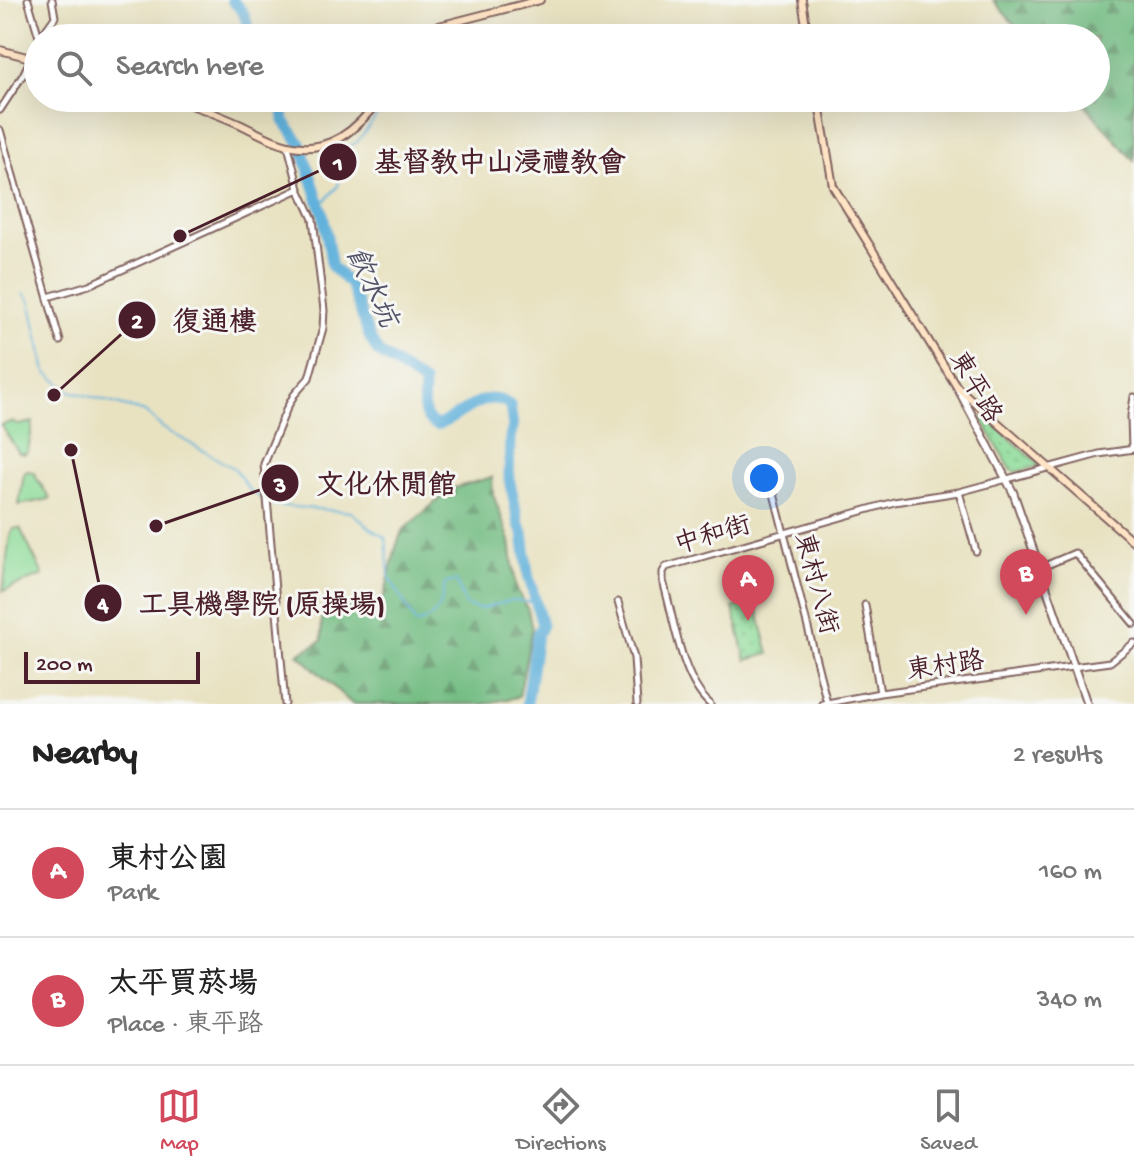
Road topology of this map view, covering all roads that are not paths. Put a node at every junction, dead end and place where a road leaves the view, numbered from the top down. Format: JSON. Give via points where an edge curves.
{"nodes":[{"id":1,"x":28,"y":0,"type":"edge"},
{"id":2,"x":52,"y":0,"type":"edge"},
{"id":3,"x":540,"y":0,"type":"edge"},
{"id":4,"x":802,"y":0,"type":"edge"},
{"id":5,"x":37,"y":24,"type":"edge"},
{"id":6,"x":50,"y":24,"type":"edge"},
{"id":7,"x":447,"y":24,"type":"edge"},
{"id":8,"x":806,"y":24,"type":"edge"},
{"id":9,"x":0,"y":50,"type":"edge"},
{"id":10,"x":24,"y":57,"type":"edge"},
{"id":11,"x":24,"y":76,"type":"edge"},
{"id":12,"x":0,"y":110,"type":"edge"},
{"id":13,"x":210,"y":112,"type":"edge"},
{"id":14,"x":368,"y":112,"type":"edge"},
{"id":15,"x":820,"y":112,"type":"edge"},
{"id":16,"x":0,"y":130,"type":"edge"},
{"id":17,"x":289,"y":146,"type":"junction"},
{"id":18,"x":299,"y":189,"type":"junction"},
{"id":19,"x":48,"y":297,"type":"junction"},
{"id":20,"x":60,"y":341,"type":"dead end"},
{"id":21,"x":957,"y":387,"type":"junction"},
{"id":22,"x":1134,"y":397,"type":"edge"},
{"id":23,"x":1133,"y":449,"type":"edge"},
{"id":24,"x":1052,"y":468,"type":"junction"},
{"id":25,"x":769,"y":474,"type":"dead end"},
{"id":26,"x":1006,"y":479,"type":"junction"},
{"id":27,"x":959,"y":492,"type":"junction"},
{"id":28,"x":784,"y":533,"type":"junction"},
{"id":29,"x":1134,"y":542,"type":"edge"},
{"id":30,"x":976,"y":551,"type":"dead end"},
{"id":31,"x":1040,"y":568,"type":"junction"},
{"id":32,"x":618,"y":602,"type":"dead end"},
{"id":33,"x":865,"y":605,"type":"dead end"},
{"id":34,"x":1134,"y":624,"type":"edge"},
{"id":35,"x":1134,"y":643,"type":"edge"},
{"id":36,"x":1074,"y":667,"type":"junction"},
{"id":37,"x":880,"y":693,"type":"junction"},
{"id":38,"x":285,"y":704,"type":"edge"},
{"id":39,"x":637,"y":704,"type":"edge"},
{"id":40,"x":710,"y":704,"type":"edge"},
{"id":41,"x":826,"y":704,"type":"edge"},
{"id":42,"x":1087,"y":704,"type":"edge"}],
"edges":[{"from":1,"to":5,"type":"street"},
{"from":2,"to":6,"type":"street","via":[[55,17]]},
{"from":3,"to":7,"type":"main road"},
{"from":4,"to":8,"type":"main road"},
{"from":9,"to":10,"type":"main road"},
{"from":11,"to":12,"type":"street"},
{"from":13,"to":17,"type":"main road"},
{"from":14,"to":17,"type":"main road","via":[[351,132],[334,141]]},
{"from":15,"to":21,"type":"main road","name":"東平路","via":[[833,186]]},
{"from":16,"to":19,"type":"street"},
{"from":17,"to":18,"type":"street"},
{"from":18,"to":19,"type":"street","via":[[101,279]]},
{"from":18,"to":38,"type":"street","via":[[313,219],[324,310],[309,378],[287,408],[264,464]]},
{"from":19,"to":20,"type":"street"},
{"from":21,"to":24,"type":"main road"},
{"from":21,"to":26,"type":"street","name":"東平路"},
{"from":22,"to":23,"type":"street"},
{"from":23,"to":24,"type":"street","name":"中和街"},
{"from":24,"to":26,"type":"street","name":"中和街"},
{"from":24,"to":29,"type":"main road"},
{"from":25,"to":28,"type":"street","name":"東村八街"},
{"from":26,"to":27,"type":"street","name":"中和街"},
{"from":26,"to":31,"type":"street","name":"東平路"},
{"from":27,"to":28,"type":"street","name":"中和街","via":[[899,501]]},
{"from":27,"to":30,"type":"street"},
{"from":28,"to":40,"type":"street","name":"中和街","via":[[672,564],[663,572],[692,683]]},
{"from":28,"to":41,"type":"street","name":"東村八街"},
{"from":31,"to":34,"type":"street","via":[[1075,553]]},
{"from":31,"to":36,"type":"street","name":"東平路"},
{"from":32,"to":39,"type":"street","via":[[634,658]]},
{"from":33,"to":37,"type":"street"},
{"from":35,"to":36,"type":"street","name":"東村路","via":[[1110,662]]},
{"from":36,"to":37,"type":"street","name":"東村路"},
{"from":36,"to":42,"type":"street","name":"東平路"},
{"from":37,"to":41,"type":"street","name":"東村路"}]}
